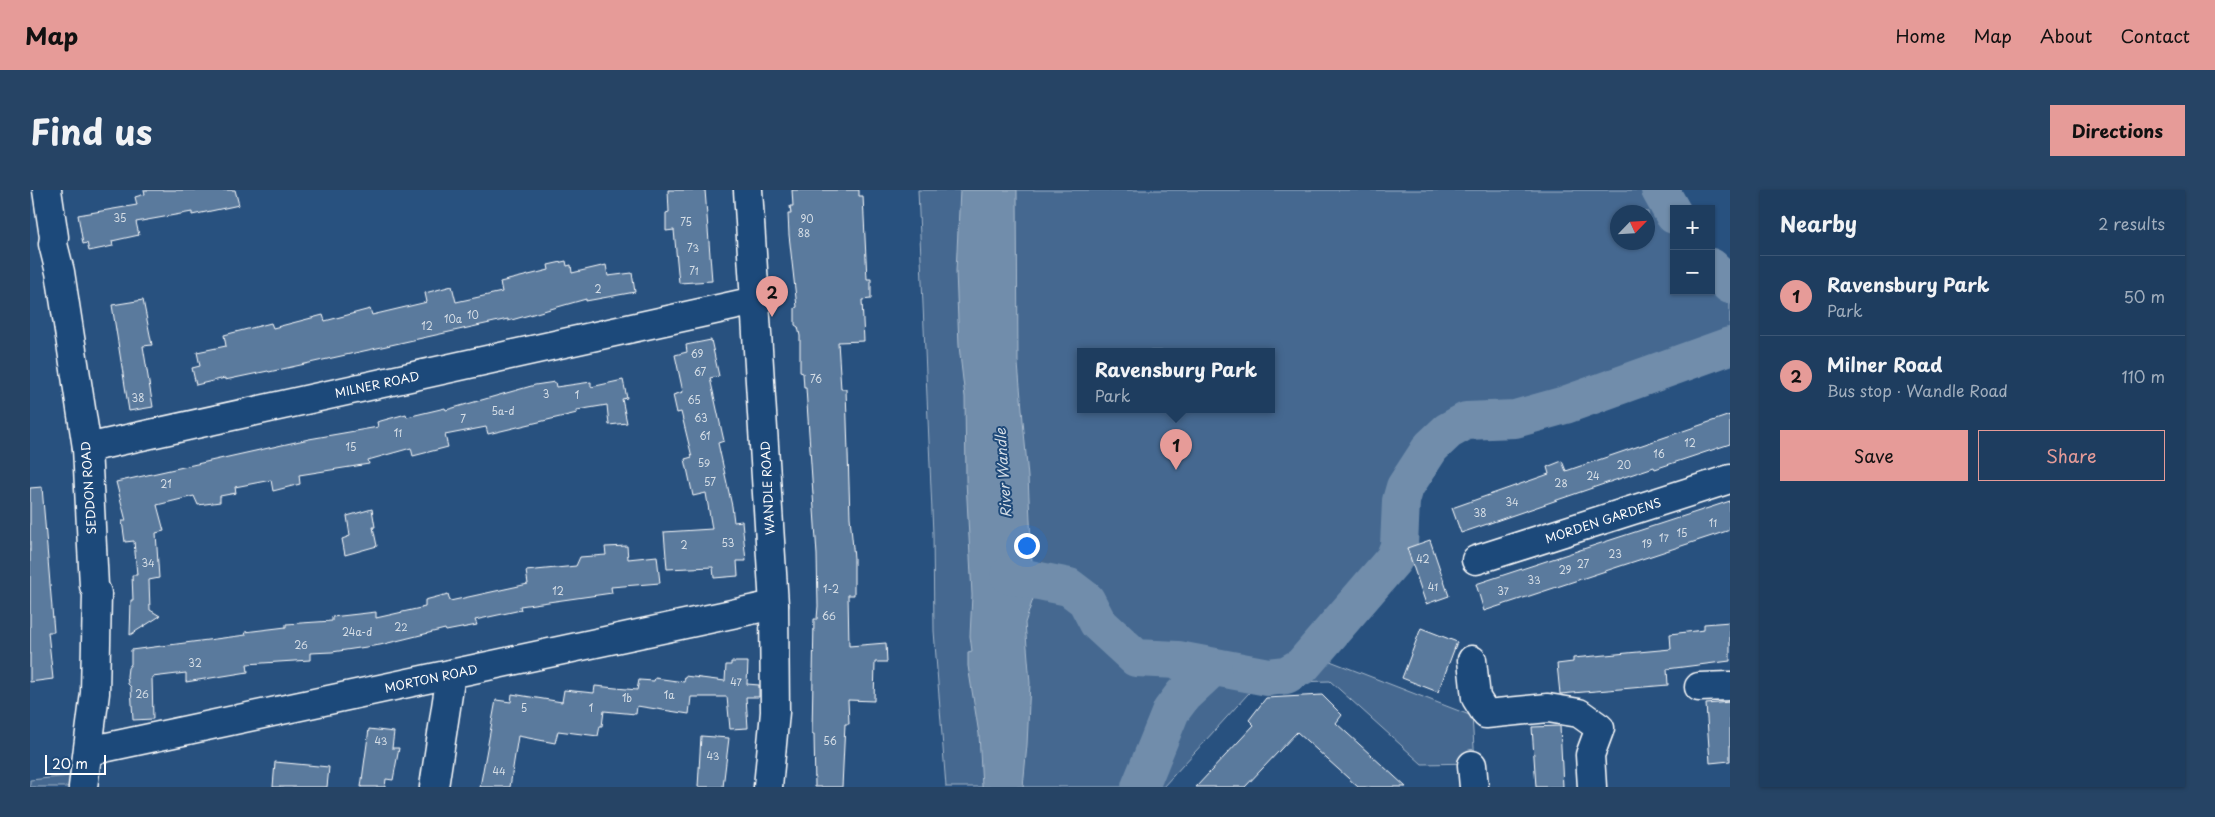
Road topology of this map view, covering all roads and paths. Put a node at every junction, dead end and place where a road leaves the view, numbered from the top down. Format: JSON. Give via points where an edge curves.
{"nodes":[{"id":1,"x":47,"y":190,"type":"edge"},
{"id":2,"x":748,"y":190,"type":"edge"},
{"id":3,"x":755,"y":301,"type":"junction"},
{"id":4,"x":87,"y":448,"type":"junction"},
{"id":5,"x":1730,"y":479,"type":"edge"},
{"id":6,"x":1476,"y":560,"type":"dead end"},
{"id":7,"x":774,"y":605,"type":"junction"},
{"id":8,"x":1472,"y":660,"type":"dead end"},
{"id":9,"x":451,"y":674,"type":"junction"},
{"id":10,"x":1730,"y":686,"type":"edge"},
{"id":11,"x":1699,"y":687,"type":"dead end"},
{"id":12,"x":89,"y":750,"type":"junction"},
{"id":13,"x":83,"y":787,"type":"edge"},
{"id":14,"x":434,"y":787,"type":"edge"},
{"id":15,"x":768,"y":787,"type":"edge"},
{"id":16,"x":1592,"y":787,"type":"edge"}],
"edges":[{"from":1,"to":4,"type":"street","name":"SEDDON ROAD"},
{"from":2,"to":3,"type":"street","name":"WANDLE ROAD"},
{"from":3,"to":4,"type":"street","name":"MILNER ROAD"},
{"from":3,"to":7,"type":"street","name":"WANDLE ROAD"},
{"from":4,"to":12,"type":"street","name":"SEDDON ROAD","via":[[98,610]]},
{"from":5,"to":6,"type":"street","name":"MORDEN GARDENS"},
{"from":7,"to":9,"type":"street","name":"MORTON ROAD"},
{"from":7,"to":15,"type":"street","name":"WANDLE ROAD","via":[[775,712]]},
{"from":8,"to":16,"type":"street","via":[[1476,698],[1486,714],[1548,708],[1579,713],[1600,728],[1590,755]]},
{"from":9,"to":12,"type":"street","name":"MORTON ROAD"},
{"from":9,"to":14,"type":"street"},
{"from":10,"to":11,"type":"street"},
{"from":12,"to":13,"type":"street","name":"SEDDON ROAD"}]}
